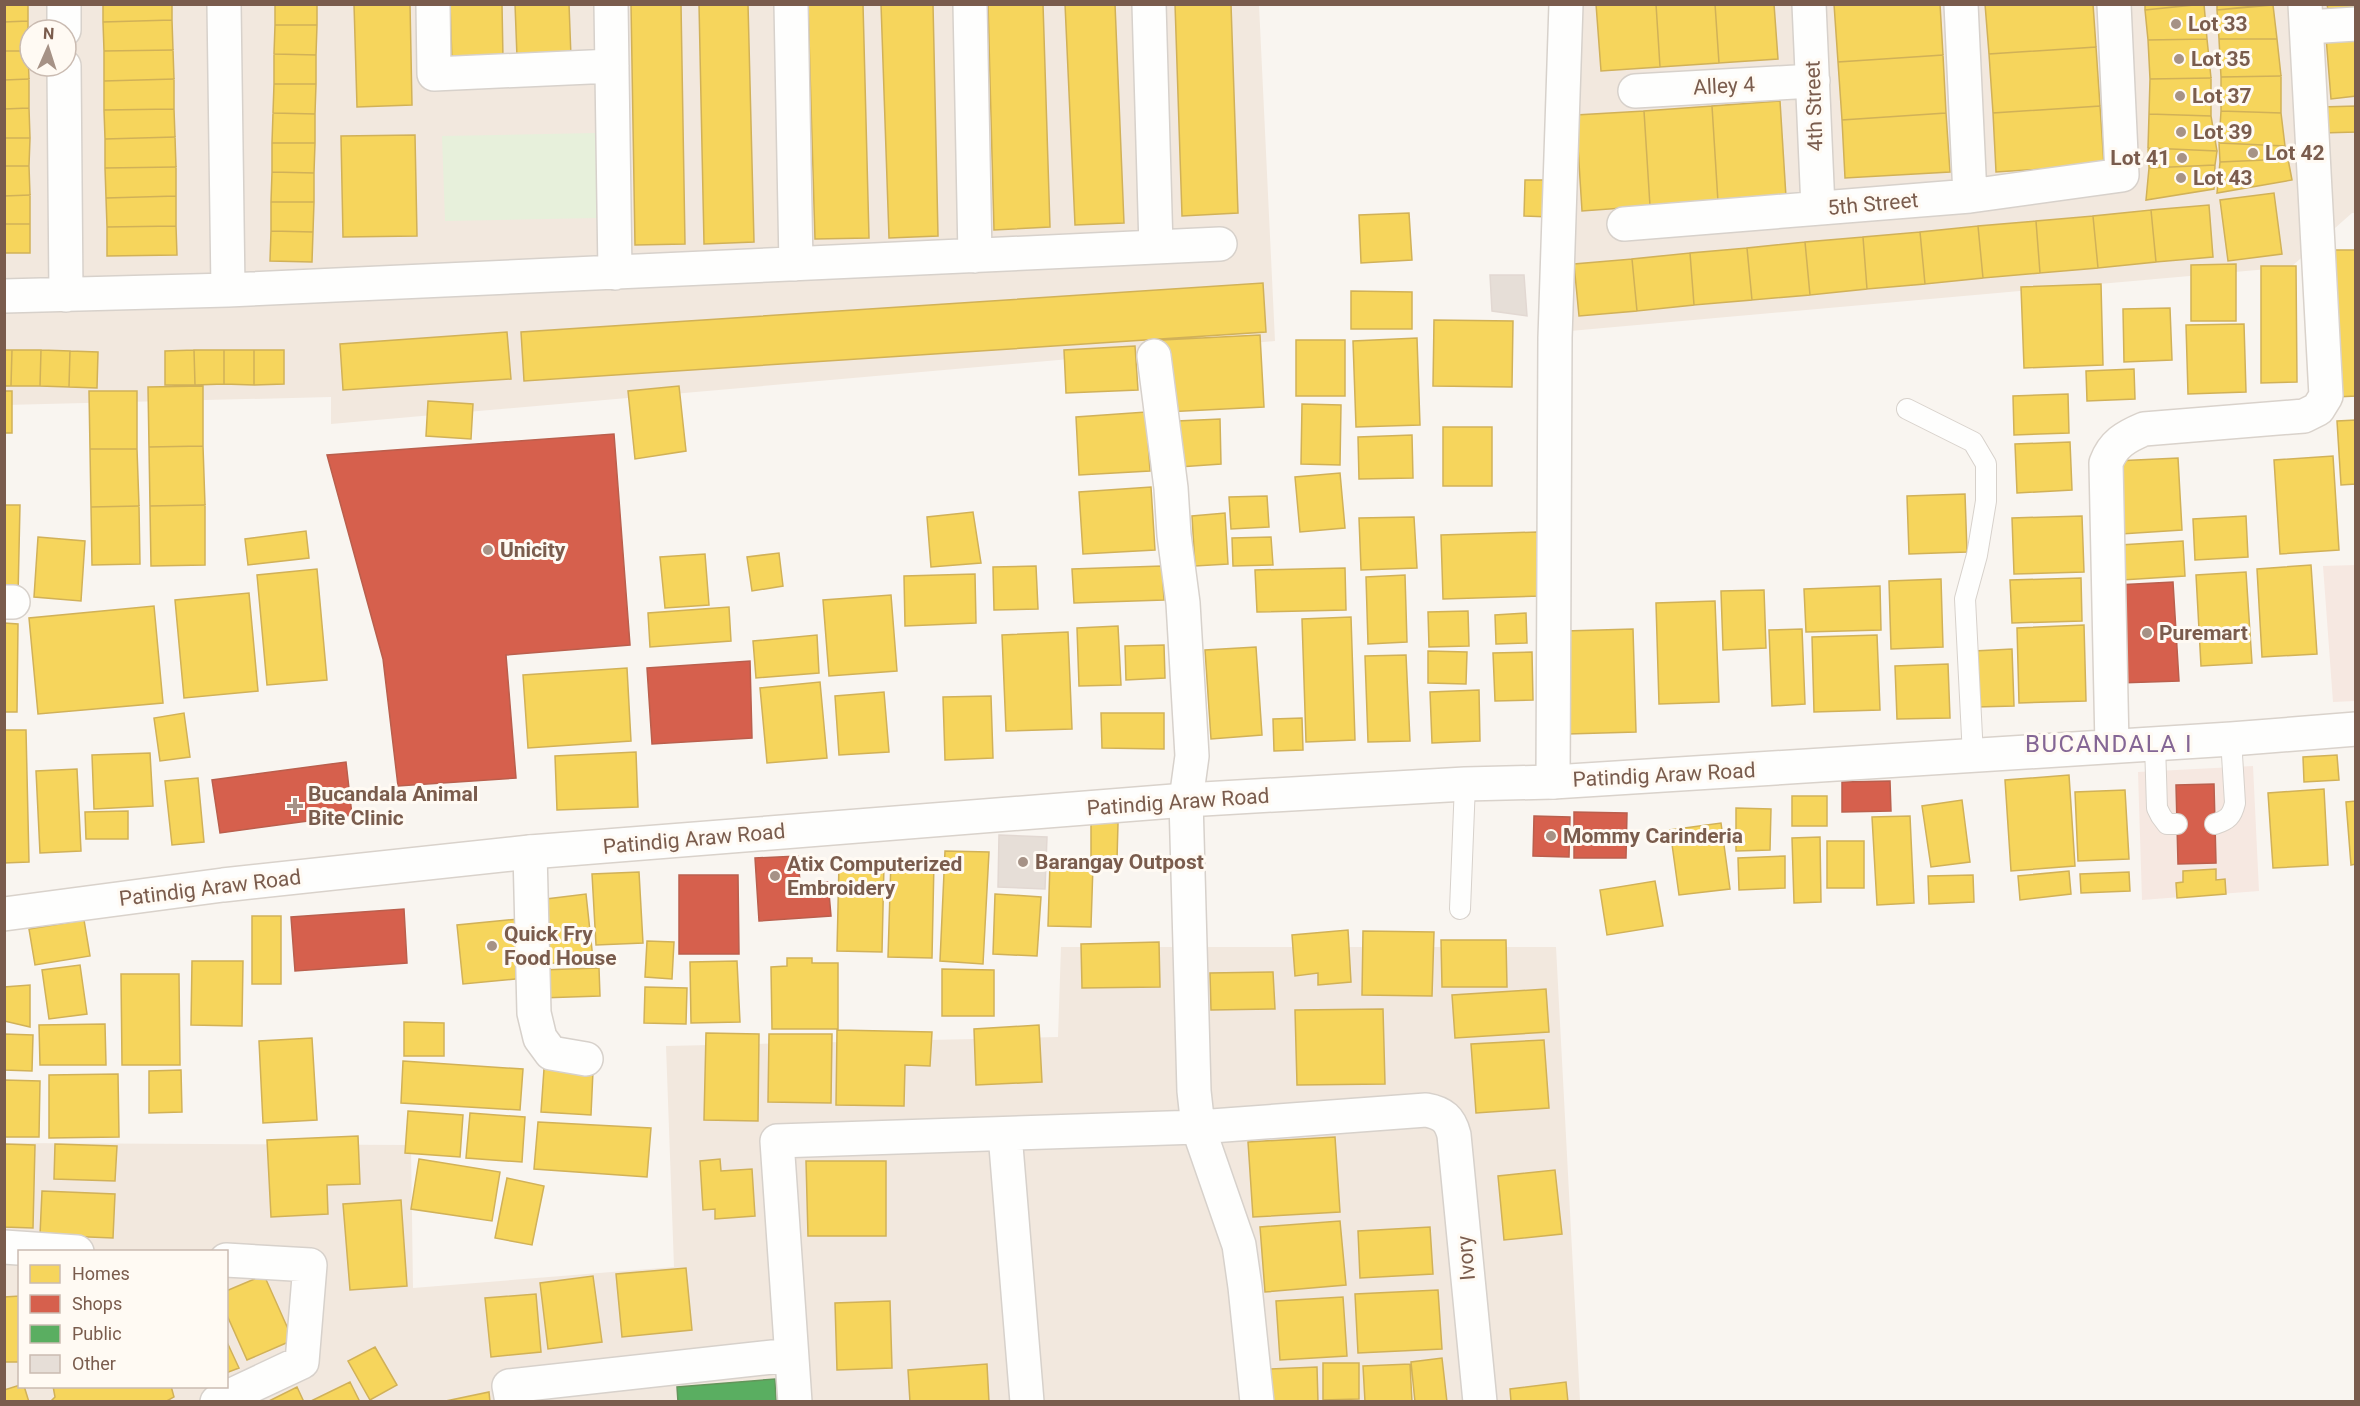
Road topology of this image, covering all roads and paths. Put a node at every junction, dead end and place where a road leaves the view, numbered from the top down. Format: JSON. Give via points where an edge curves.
{"nodes":[{"id":1,"x":224,"y":4,"type":"edge"},
{"id":2,"x":433,"y":4,"type":"edge"},
{"id":3,"x":611,"y":4,"type":"edge"},
{"id":4,"x":791,"y":4,"type":"edge"},
{"id":5,"x":970,"y":4,"type":"edge"},
{"id":6,"x":1149,"y":4,"type":"edge"},
{"id":7,"x":1566,"y":4,"type":"edge"},
{"id":8,"x":1809,"y":4,"type":"edge"},
{"id":9,"x":1961,"y":4,"type":"edge"},
{"id":10,"x":2114,"y":4,"type":"edge"},
{"id":11,"x":2306,"y":16,"type":"edge"},
{"id":12,"x":2355,"y":24,"type":"edge"},
{"id":13,"x":612,"y":66,"type":"junction"},
{"id":14,"x":64,"y":78,"type":"edge"},
{"id":15,"x":1813,"y":81,"type":"junction"},
{"id":16,"x":1635,"y":91,"type":"dead end"},
{"id":17,"x":1970,"y":196,"type":"junction"},
{"id":18,"x":1818,"y":208,"type":"junction"},
{"id":19,"x":1624,"y":224,"type":"dead end"},
{"id":20,"x":1220,"y":244,"type":"dead end"},
{"id":21,"x":1156,"y":247,"type":"junction"},
{"id":22,"x":975,"y":256,"type":"junction"},
{"id":23,"x":796,"y":264,"type":"junction"},
{"id":24,"x":615,"y":273,"type":"junction"},
{"id":25,"x":228,"y":290,"type":"junction"},
{"id":26,"x":66,"y":295,"type":"junction"},
{"id":27,"x":4,"y":296,"type":"edge"},
{"id":28,"x":1154,"y":356,"type":"dead end"},
{"id":29,"x":1907,"y":410,"type":"dead end"},
{"id":30,"x":2355,"y":729,"type":"edge"},
{"id":31,"x":2231,"y":740,"type":"junction"},
{"id":32,"x":2155,"y":744,"type":"junction"},
{"id":33,"x":2112,"y":746,"type":"junction"},
{"id":34,"x":1973,"y":756,"type":"junction"},
{"id":35,"x":1553,"y":782,"type":"junction"},
{"id":36,"x":1465,"y":784,"type":"junction"},
{"id":37,"x":1186,"y":800,"type":"junction"},
{"id":38,"x":2177,"y":824,"type":"dead end"},
{"id":39,"x":2215,"y":824,"type":"dead end"},
{"id":40,"x":530,"y":852,"type":"junction"},
{"id":41,"x":1460,"y":909,"type":"dead end"},
{"id":42,"x":4,"y":914,"type":"edge"},
{"id":43,"x":586,"y":1059,"type":"dead end"},
{"id":44,"x":1198,"y":1127,"type":"junction"},
{"id":45,"x":1005,"y":1134,"type":"junction"},
{"id":46,"x":4,"y":1247,"type":"edge"},
{"id":47,"x":59,"y":1250,"type":"edge"},
{"id":48,"x":228,"y":1260,"type":"edge"},
{"id":49,"x":790,"y":1355,"type":"junction"},
{"id":50,"x":217,"y":1401,"type":"edge"},
{"id":51,"x":512,"y":1401,"type":"edge"},
{"id":52,"x":795,"y":1401,"type":"edge"},
{"id":53,"x":1027,"y":1401,"type":"edge"},
{"id":54,"x":1257,"y":1401,"type":"edge"},
{"id":55,"x":1480,"y":1401,"type":"edge"}],
"edges":[{"from":1,"to":25,"type":"street"},
{"from":2,"to":13,"type":"street","via":[[434,74]]},
{"from":3,"to":13,"type":"street"},
{"from":4,"to":23,"type":"street"},
{"from":5,"to":22,"type":"street"},
{"from":6,"to":21,"type":"street"},
{"from":7,"to":35,"type":"street","via":[[1555,338]]},
{"from":8,"to":15,"type":"street","name":"4th Street"},
{"from":9,"to":17,"type":"street"},
{"from":10,"to":17,"type":"street","name":"5th Street","via":[[2122,175]]},
{"from":11,"to":12,"type":"street"},
{"from":11,"to":33,"type":"street","via":[[2326,396],[2318,409],[2304,416],[2144,429],[2125,437],[2111,450],[2106,464]]},
{"from":13,"to":24,"type":"street"},
{"from":14,"to":26,"type":"street"},
{"from":15,"to":16,"type":"street","name":"Alley 4"},
{"from":15,"to":18,"type":"street","name":"4th Street"},
{"from":17,"to":18,"type":"street","name":"5th Street"},
{"from":18,"to":19,"type":"street","name":"5th Street"},
{"from":20,"to":21,"type":"street"},
{"from":21,"to":22,"type":"street"},
{"from":22,"to":23,"type":"street"},
{"from":23,"to":24,"type":"street"},
{"from":24,"to":25,"type":"street"},
{"from":25,"to":26,"type":"street"},
{"from":26,"to":27,"type":"street"},
{"from":28,"to":37,"type":"street","via":[[1183,603],[1192,756]]},
{"from":29,"to":34,"type":"lane","via":[[1973,442],[1986,464],[1986,501],[1965,599]]},
{"from":30,"to":31,"type":"street","name":"Patindig Araw Road"},
{"from":31,"to":32,"type":"street","name":"Patindig Araw Road"},
{"from":31,"to":39,"type":"lane","via":[[2235,803],[2227,820]]},
{"from":32,"to":33,"type":"street","name":"Patindig Araw Road"},
{"from":32,"to":38,"type":"lane","via":[[2157,808],[2167,824]]},
{"from":33,"to":34,"type":"street","name":"Patindig Araw Road"},
{"from":34,"to":35,"type":"street","name":"Patindig Araw Road"},
{"from":35,"to":36,"type":"street","name":"Patindig Araw Road"},
{"from":36,"to":37,"type":"street","name":"Patindig Araw Road"},
{"from":36,"to":41,"type":"lane"},
{"from":37,"to":40,"type":"street","name":"Patindig Araw Road"},
{"from":37,"to":44,"type":"street"},
{"from":40,"to":42,"type":"street","name":"Patindig Araw Road","via":[[223,885]]},
{"from":40,"to":43,"type":"street","via":[[534,1013],[540,1038],[551,1053]]},
{"from":44,"to":45,"type":"street"},
{"from":44,"to":54,"type":"street","via":[[1239,1245]]},
{"from":44,"to":55,"type":"street","name":"Ivory","via":[[1426,1110],[1446,1117],[1454,1135]]},
{"from":45,"to":49,"type":"street","via":[[777,1141]]},
{"from":45,"to":53,"type":"street"},
{"from":46,"to":47,"type":"street"},
{"from":48,"to":50,"type":"street","via":[[310,1265],[302,1362]]},
{"from":49,"to":51,"type":"street","via":[[508,1386]]},
{"from":49,"to":52,"type":"street"}]}
